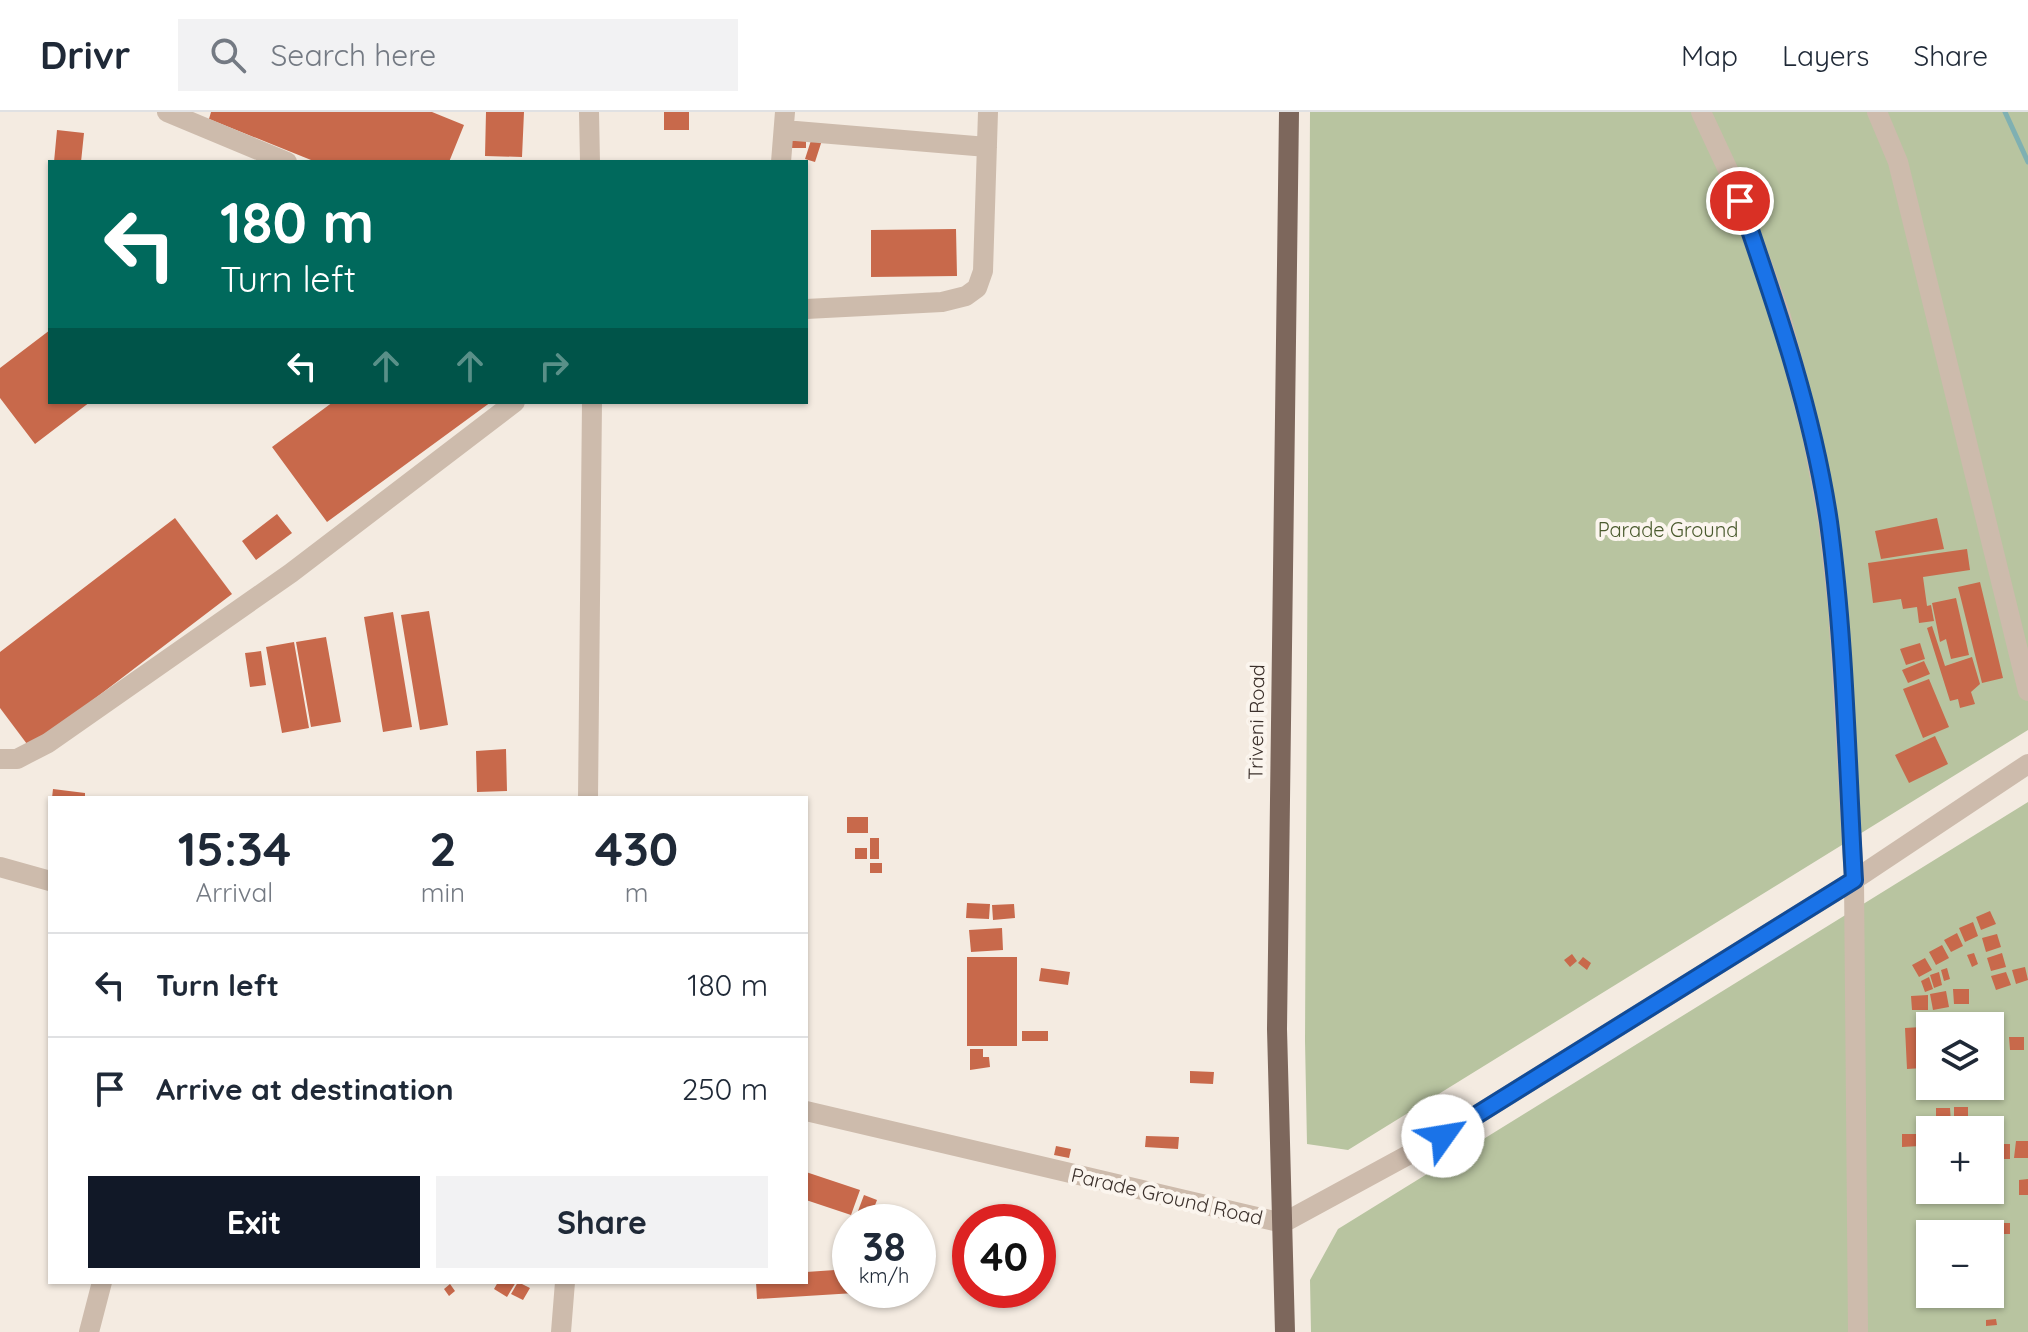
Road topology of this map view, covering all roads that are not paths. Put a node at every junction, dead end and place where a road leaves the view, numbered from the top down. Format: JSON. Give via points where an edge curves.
{"nodes":[{"id":1,"x":167,"y":112,"type":"edge"},
{"id":2,"x":589,"y":112,"type":"edge"},
{"id":3,"x":988,"y":112,"type":"edge"},
{"id":4,"x":1289,"y":112,"type":"edge"},
{"id":5,"x":1701,"y":112,"type":"edge"},
{"id":6,"x":1877,"y":112,"type":"edge"},
{"id":7,"x":784,"y":121,"type":"edge"},
{"id":8,"x":987,"y":147,"type":"junction"},
{"id":9,"x":282,"y":160,"type":"edge"},
{"id":10,"x":590,"y":160,"type":"edge"},
{"id":11,"x":781,"y":160,"type":"edge"},
{"id":12,"x":808,"y":309,"type":"edge"},
{"id":13,"x":512,"y":404,"type":"edge"},
{"id":14,"x":592,"y":404,"type":"edge"},
{"id":15,"x":2028,"y":691,"type":"edge"},
{"id":16,"x":0,"y":759,"type":"edge"},
{"id":17,"x":2028,"y":764,"type":"edge"},
{"id":18,"x":588,"y":796,"type":"edge"},
{"id":19,"x":0,"y":867,"type":"edge"},
{"id":20,"x":48,"y":880,"type":"edge"},
{"id":21,"x":1854,"y":880,"type":"junction"},
{"id":22,"x":808,"y":1111,"type":"edge"},
{"id":23,"x":1283,"y":1223,"type":"junction"},
{"id":24,"x":101,"y":1284,"type":"edge"},
{"id":25,"x":565,"y":1284,"type":"edge"},
{"id":26,"x":89,"y":1332,"type":"edge"},
{"id":27,"x":561,"y":1332,"type":"edge"},
{"id":28,"x":1285,"y":1332,"type":"edge"},
{"id":29,"x":1858,"y":1332,"type":"edge"}],
"edges":[{"from":1,"to":9,"type":"street"},
{"from":2,"to":10,"type":"street"},
{"from":3,"to":8,"type":"street"},
{"from":4,"to":23,"type":"main road","name":"Triveni Road","via":[[1277,1029]]},
{"from":5,"to":21,"type":"street","via":[[1729,172],[1781,317],[1812,435],[1838,609]]},
{"from":6,"to":15,"type":"street","via":[[1898,162]]},
{"from":7,"to":8,"type":"street"},
{"from":7,"to":11,"type":"street"},
{"from":8,"to":12,"type":"street","via":[[983,271],[977,288],[942,302]]},
{"from":13,"to":16,"type":"street","via":[[291,573],[48,743],[17,759]]},
{"from":14,"to":18,"type":"street"},
{"from":17,"to":21,"type":"street","name":"Parade Ground Road"},
{"from":19,"to":20,"type":"street"},
{"from":21,"to":23,"type":"street","name":"Parade Ground Road","via":[[1443,1136]]},
{"from":21,"to":29,"type":"street"},
{"from":22,"to":23,"type":"street","name":"Parade Ground Road"},
{"from":23,"to":28,"type":"main road","name":"Triveni Road"},
{"from":24,"to":26,"type":"street"},
{"from":25,"to":27,"type":"street"}]}
